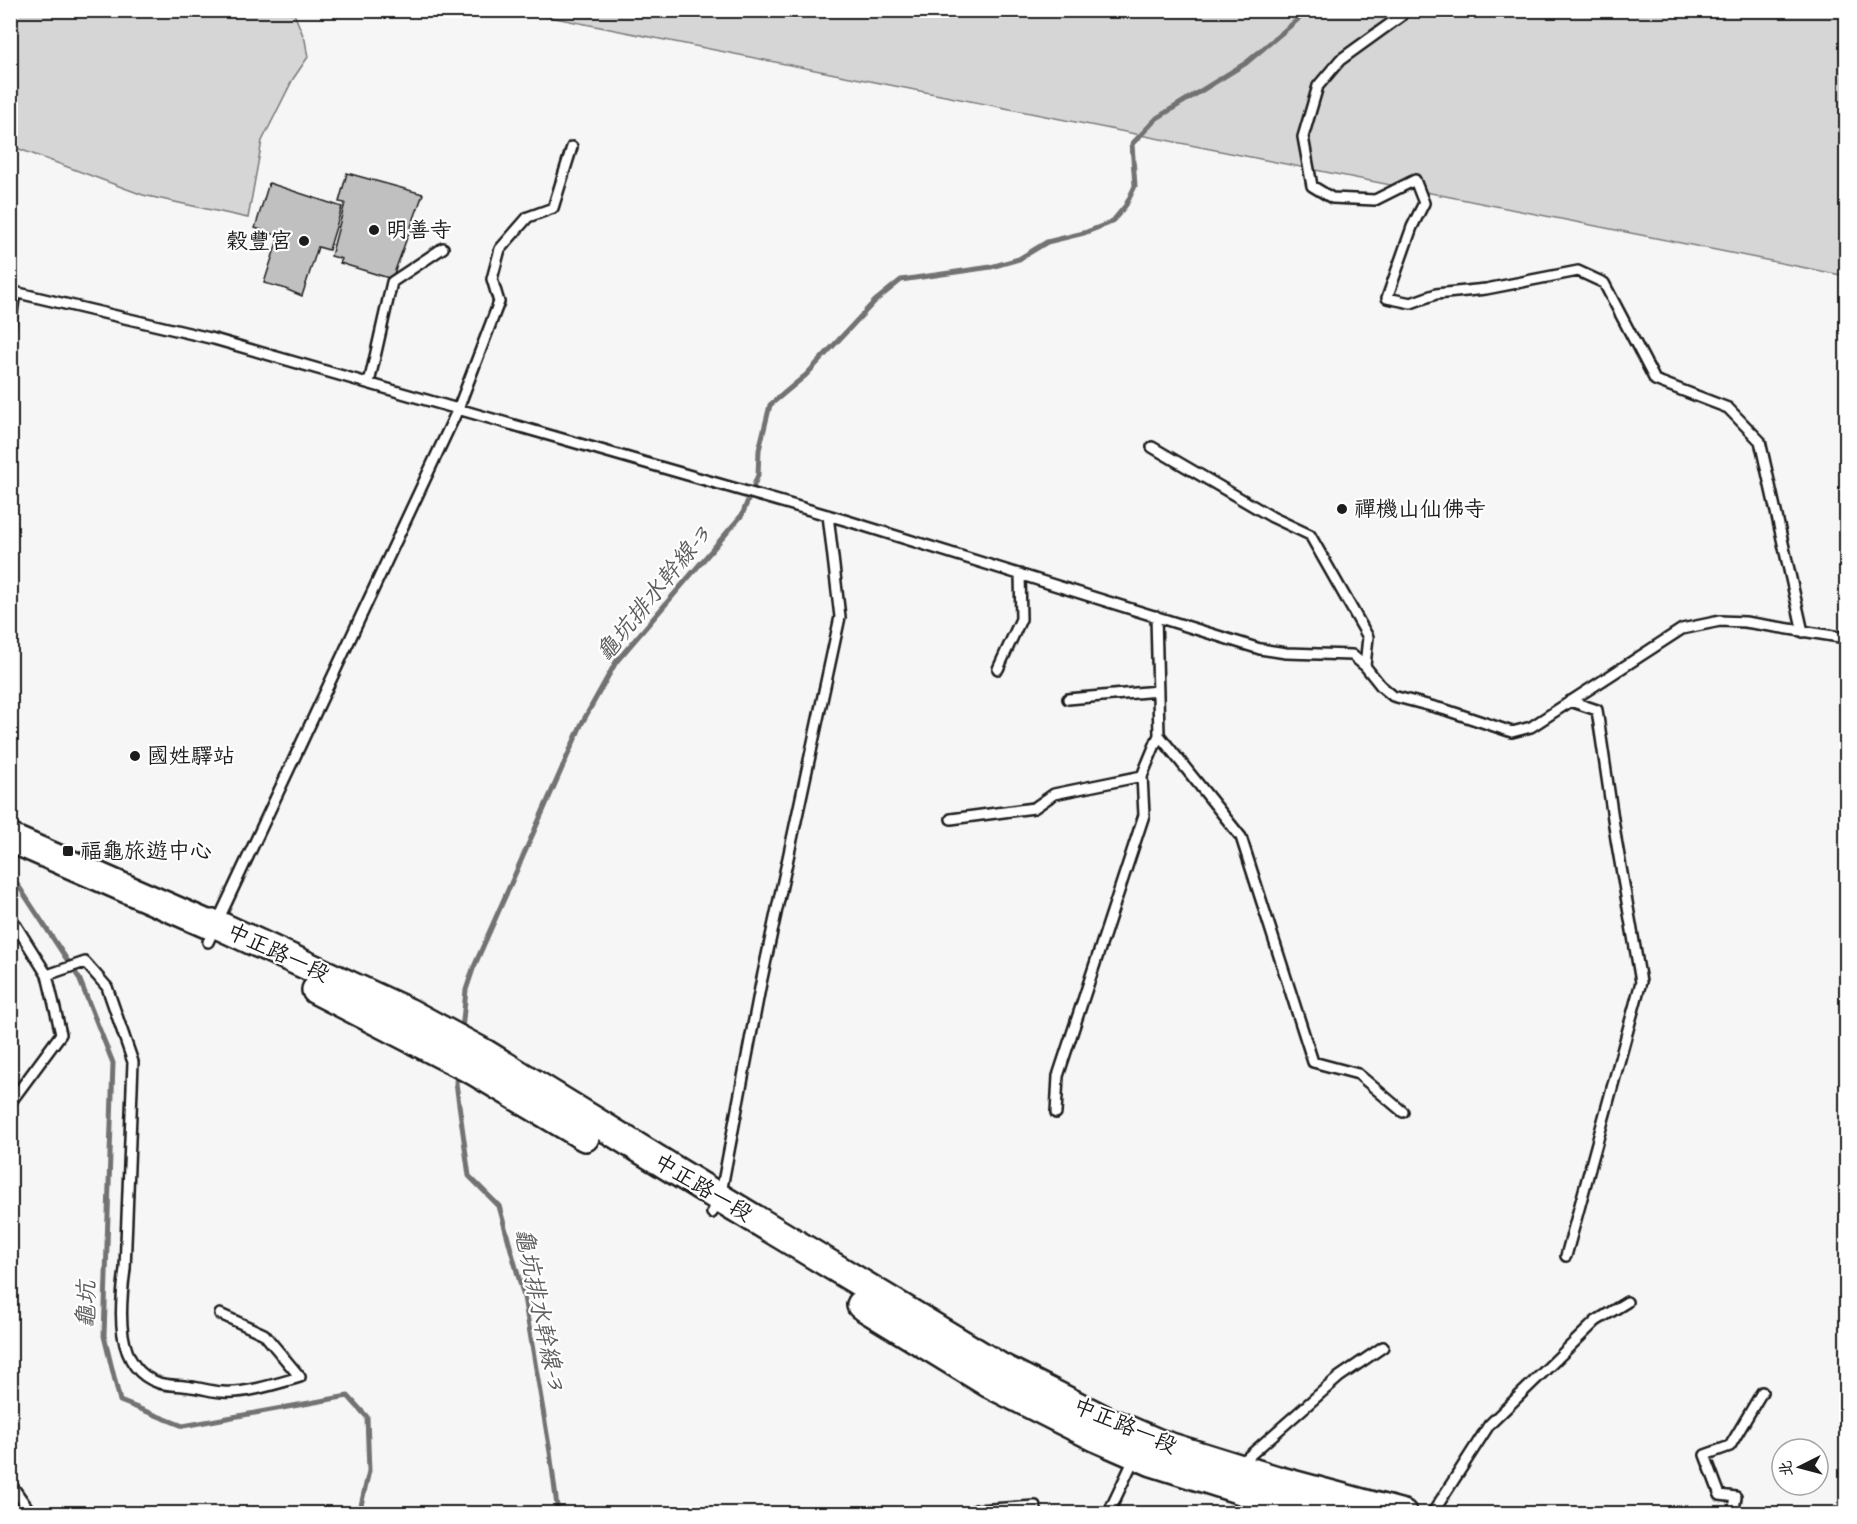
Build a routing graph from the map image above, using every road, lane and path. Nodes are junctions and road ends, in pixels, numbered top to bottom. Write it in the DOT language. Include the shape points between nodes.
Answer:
graph roads {
  1 [pos="1401,10"];
  2 [pos="572,147"];
  3 [pos="442,248"];
  4 [pos="13,291"];
  5 [pos="10,327"];
  6 [pos="369,383"];
  7 [pos="458,409"];
  8 [pos="1152,447"];
  9 [pos="828,515"];
  10 [pos="1020,574"];
  11 [pos="1156,616"];
  12 [pos="1803,632"];
  13 [pos="1846,638"];
  14 [pos="1365,666"];
  15 [pos="998,669"];
  16 [pos="1158,691"];
  17 [pos="1068,699"];
  18 [pos="1570,701"];
  19 [pos="1159,735"];
  20 [pos="1142,776"];
  21 [pos="951,819"];
  22 [pos="12,847"];
  23 [pos="10,916"];
  24 [pos="212,933"];
  25 [pos="48,975"];
  26 [pos="10,1103"];
  27 [pos="1403,1112"];
  28 [pos="1056,1113"];
  29 [pos="716,1206"];
  30 [pos="1566,1256"];
  31 [pos="1627,1302"];
  32 [pos="220,1314"];
  33 [pos="1383,1347"];
  34 [pos="1762,1392"];
  35 [pos="1136,1455"];
  36 [pos="1236,1467"];
  37 [pos="10,1483"];
  38 [pos="32,1514"];
  39 [pos="969,1514"];
  40 [pos="1037,1514"];
  41 [pos="1108,1514"];
  42 [pos="1329,1514"];
  43 [pos="1403,1514"];
  44 [pos="1432,1514"];
  45 [pos="1733,1514"];
  1 -- 12 [label="lane" via="1401,16 1340,60 1318,86 1303,137 1312,186 1332,198 1375,200 1415,180 1424,203 1387,298 1411,303 1436,294 1578,272 1604,283 1655,380 1728,408 1760,441"];
  2 -- 7 [label="lane" via="553,208 528,217 500,249 492,279 498,302"];
  3 -- 6 [label="lane" via="392,282"];
  4 -- 5 [label="lane"];
  4 -- 6 [label="lane" via="214,339"];
  6 -- 7 [label="lane"];
  7 -- 9 [label="lane"];
  7 -- 24 [label="lane"];
  8 -- 14 [label="lane" via="1310,535 1368,637"];
  9 -- 10 [label="lane"];
  9 -- 29 [label="lane" via="840,617"];
  10 -- 11 [label="lane"];
  10 -- 15 [label="lane" via="1021,619"];
  11 -- 14 [label="lane" via="1260,649 1352,655"];
  11 -- 16 [label="lane"];
  12 -- 13 [label="lane"];
  12 -- 18 [label="lane" via="1737,621 1682,629"];
  14 -- 18 [label="lane" via="1393,696 1512,732 1531,727"];
  16 -- 17 [label="lane"];
  16 -- 19 [label="lane"];
  18 -- 30 [label="lane" via="1597,710 1641,982"];
  19 -- 20 [label="lane"];
  19 -- 27 [label="lane" via="1241,837 1313,1062 1358,1074"];
  20 -- 21 [label="lane" via="1053,794 1034,808"];
  20 -- 28 [label="lane" via="1144,815 1058,1076"];
  22 -- 24 [label="main road, 中正路一段" via="207,924"];
  23 -- 25 [label="lane"];
  24 -- 29 [label="main road, 中正路一段" via="315,989 459,1051"];
  25 -- 26 [label="lane" via="61,1034"];
  25 -- 32 [label="lane" via="85,962 107,987 133,1062 121,1299 123,1339 130,1357 142,1372 159,1383 224,1393 300,1377 264,1334"];
  29 -- 35 [label="main road, 中正路一段" via="990,1384"];
  29 -- 36 [label="main road, 中正路一段" via="1000,1367 1107,1421 1158,1443"];
  31 -- 44 [label="lane" via="1596,1321 1490,1425"];
  33 -- 36 [label="lane" via="1339,1377"];
  34 -- 45 [label="lane" via="1730,1446 1705,1455 1720,1495 1736,1497"];
  35 -- 41 [label="lane"];
  35 -- 42 [label="main road, 中正路一段" via="1272,1500"];
  36 -- 43 [label="main road, 中正路一段"];
  37 -- 38 [label="lane"];
  39 -- 40 [label="lane" via="976,1510 1035,1506"];
}
